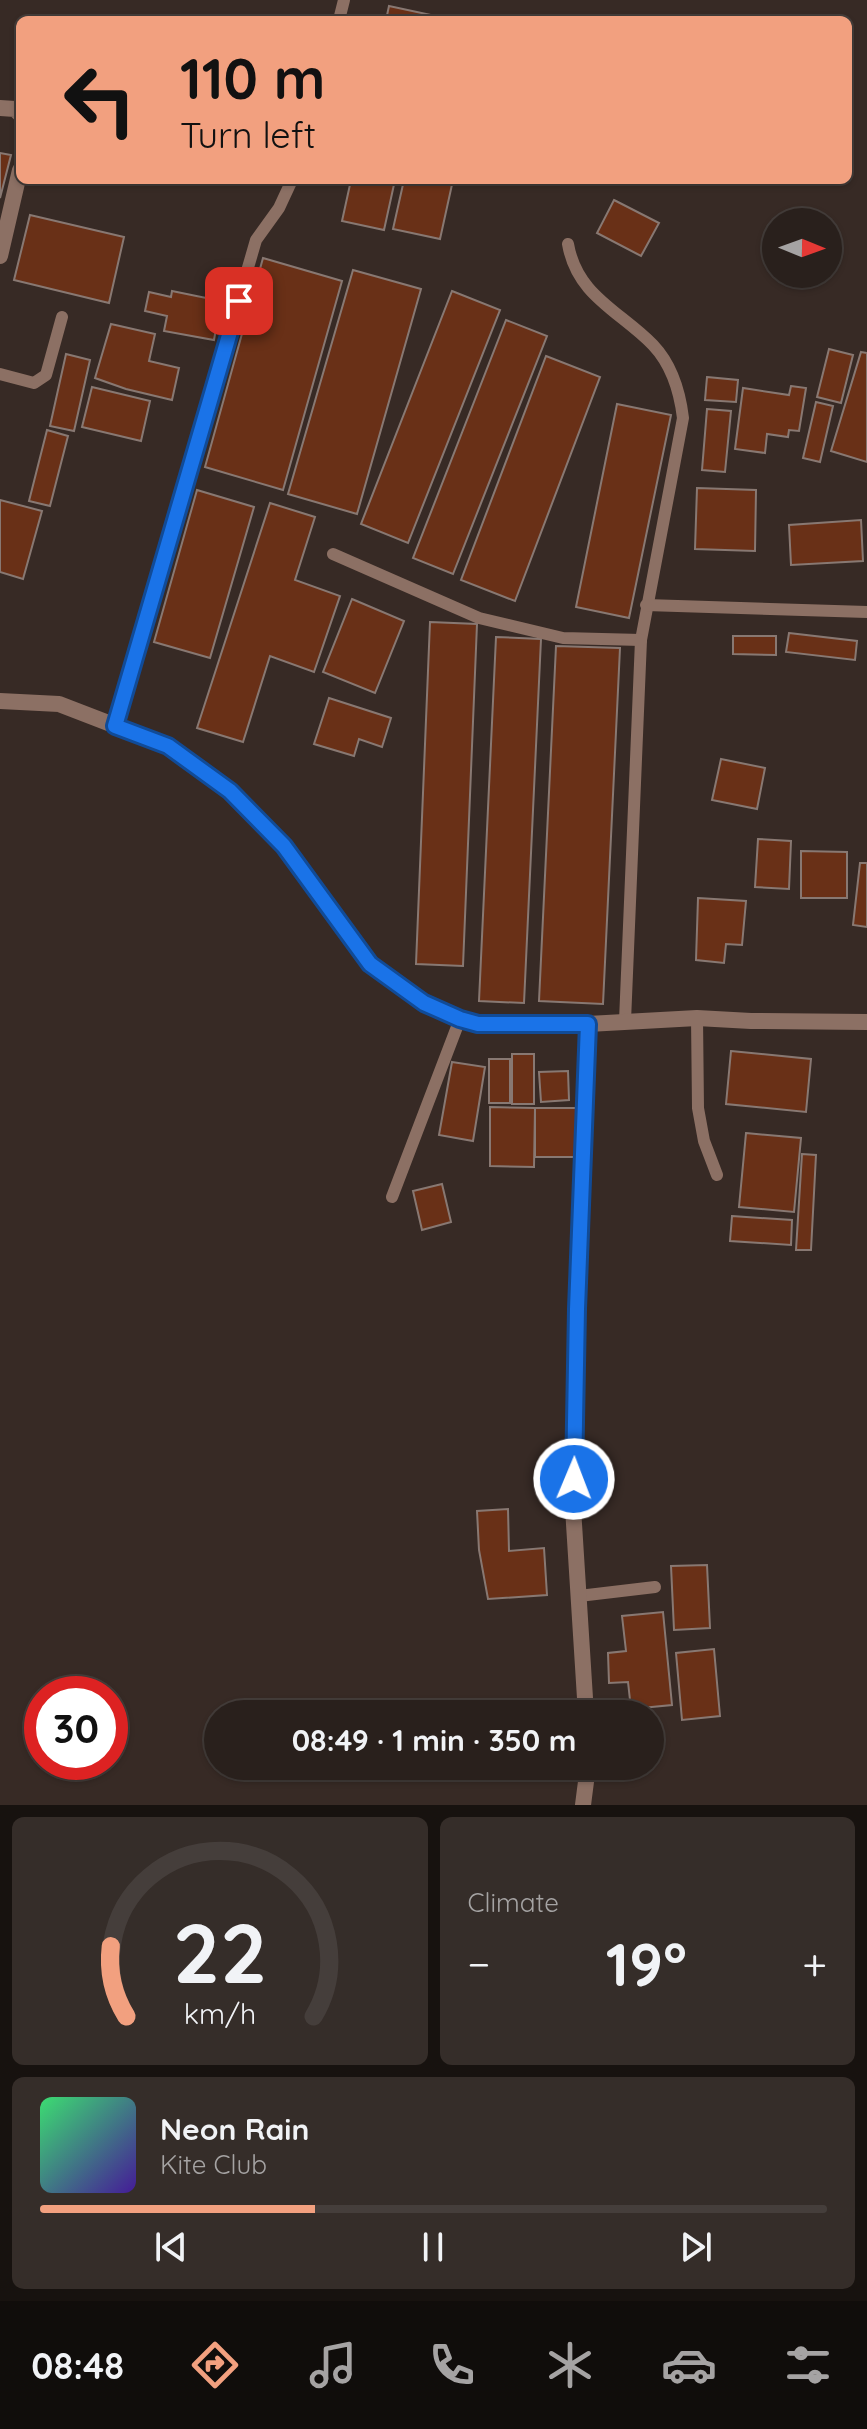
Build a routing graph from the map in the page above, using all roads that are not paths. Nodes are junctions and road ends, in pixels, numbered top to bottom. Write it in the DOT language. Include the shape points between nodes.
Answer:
graph roads {
  1 [pos="17,184"];
  2 [pos="290,184"];
  3 [pos="568,244"];
  4 [pos="0,256"];
  5 [pos="62,317"];
  6 [pos="0,374"];
  7 [pos="333,554"];
  8 [pos="646,605"];
  9 [pos="867,612"];
  10 [pos="641,640"];
  11 [pos="0,701"];
  12 [pos="115,726"];
  13 [pos="697,1018"];
  14 [pos="460,1019"];
  15 [pos="625,1021"];
  16 [pos="867,1022"];
  17 [pos="588,1024"];
  18 [pos="717,1175"];
  19 [pos="392,1197"];
  20 [pos="655,1587"];
  21 [pos="579,1596"];
  22 [pos="585,1700"];
  23 [pos="586,1780"];
  24 [pos="583,1805"];
  1 -- 4 [label="street"];
  2 -- 12 [label="lane" via="256,240"];
  3 -- 8 [label="lane" via="572,265 586,288 655,347 679,390 683,418"];
  5 -- 6 [label="lane" via="46,375 34,383"];
  7 -- 10 [label="lane" via="479,618 563,638"];
  8 -- 9 [label="lane"];
  8 -- 10 [label="lane"];
  10 -- 15 [label="lane"];
  11 -- 12 [label="street" via="59,704"];
  12 -- 14 [label="street" via="168,746 230,791 284,846 370,964 424,1003"];
  13 -- 15 [label="street"];
  13 -- 16 [label="street"];
  13 -- 18 [label="lane" via="698,1108"];
  14 -- 17 [label="street" via="478,1024"];
  14 -- 19 [label="lane"];
  15 -- 17 [label="street"];
  17 -- 21 [label="street" via="573,1493"];
  20 -- 21 [label="lane"];
  21 -- 22 [label="street"];
  23 -- 24 [label="street"];
}
